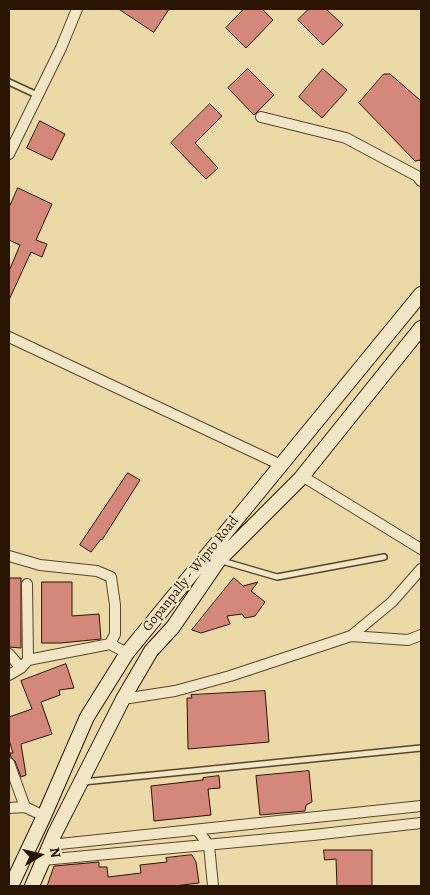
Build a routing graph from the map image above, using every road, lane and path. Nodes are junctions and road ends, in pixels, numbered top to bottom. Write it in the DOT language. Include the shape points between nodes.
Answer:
graph roads {
  1 [pos="77,9"];
  2 [pos="9,82"];
  3 [pos="37,95"];
  4 [pos="261,117"];
  5 [pos="9,154"];
  6 [pos="421,180"];
  7 [pos="421,294"];
  8 [pos="421,328"];
  9 [pos="9,336"];
  10 [pos="281,465"];
  11 [pos="302,476"];
  12 [pos="421,549"];
  13 [pos="9,556"];
  14 [pos="384,557"];
  15 [pos="219,560"];
  16 [pos="421,569"];
  17 [pos="28,584"];
  18 [pos="421,635"];
  19 [pos="352,636"];
  20 [pos="110,644"];
  21 [pos="127,653"];
  22 [pos="9,654"];
  23 [pos="25,664"];
  24 [pos="9,675"];
  25 [pos="122,699"];
  26 [pos="421,748"];
  27 [pos="9,763"];
  28 [pos="80,782"];
  29 [pos="421,806"];
  30 [pos="25,807"];
  31 [pos="9,808"];
  32 [pos="44,816"];
  33 [pos="421,823"];
  34 [pos="197,830"];
  35 [pos="209,844"];
  36 [pos="50,845"];
  37 [pos="43,860"];
  38 [pos="11,886"];
  39 [pos="32,886"];
  40 [pos="213,886"];
  1 -- 3 [label="street" via="62,48"];
  2 -- 3 [label="lane"];
  3 -- 5 [label="street"];
  4 -- 6 [label="street" via="346,138"];
  7 -- 10 [label="main road, Gopanpally - Wipro Road"];
  8 -- 11 [label="main road, Gopanpally - Wipro Road"];
  9 -- 10 [label="street"];
  10 -- 21 [label="main road, Gopanpally - Wipro Road"];
  11 -- 12 [label="street"];
  11 -- 15 [label="main road, Gopanpally - Wipro Road"];
  13 -- 20 [label="street" via="40,565 97,571 111,577 115,634"];
  14 -- 15 [label="lane" via="278,577"];
  15 -- 25 [label="main road, Gopanpally - Wipro Road" via="173,627 151,651"];
  16 -- 19 [label="street" via="392,602"];
  17 -- 23 [label="street"];
  18 -- 19 [label="street" via="408,640"];
  19 -- 25 [label="street" via="230,676 175,691"];
  20 -- 21 [label="street"];
  20 -- 23 [label="street"];
  21 -- 32 [label="main road, Gopanpally - Wipro Road" via="87,717"];
  22 -- 23 [label="street"];
  23 -- 24 [label="street"];
  25 -- 28 [label="main road, Gopanpally - Wipro Road"];
  26 -- 28 [label="lane"];
  27 -- 30 [label="street"];
  28 -- 36 [label="main road, Gopanpally - Wipro Road"];
  29 -- 34 [label="street"];
  30 -- 31 [label="street"];
  30 -- 32 [label="street"];
  32 -- 38 [label="main road, Gopanpally - Wipro Road"];
  33 -- 35 [label="street"];
  34 -- 35 [label="street"];
  34 -- 36 [label="street"];
  35 -- 37 [label="street"];
  35 -- 40 [label="street"];
  36 -- 37 [label="main road, Gopanpally - Wipro Road"];
  37 -- 39 [label="main road, Gopanpally - Wipro Road"];
}
